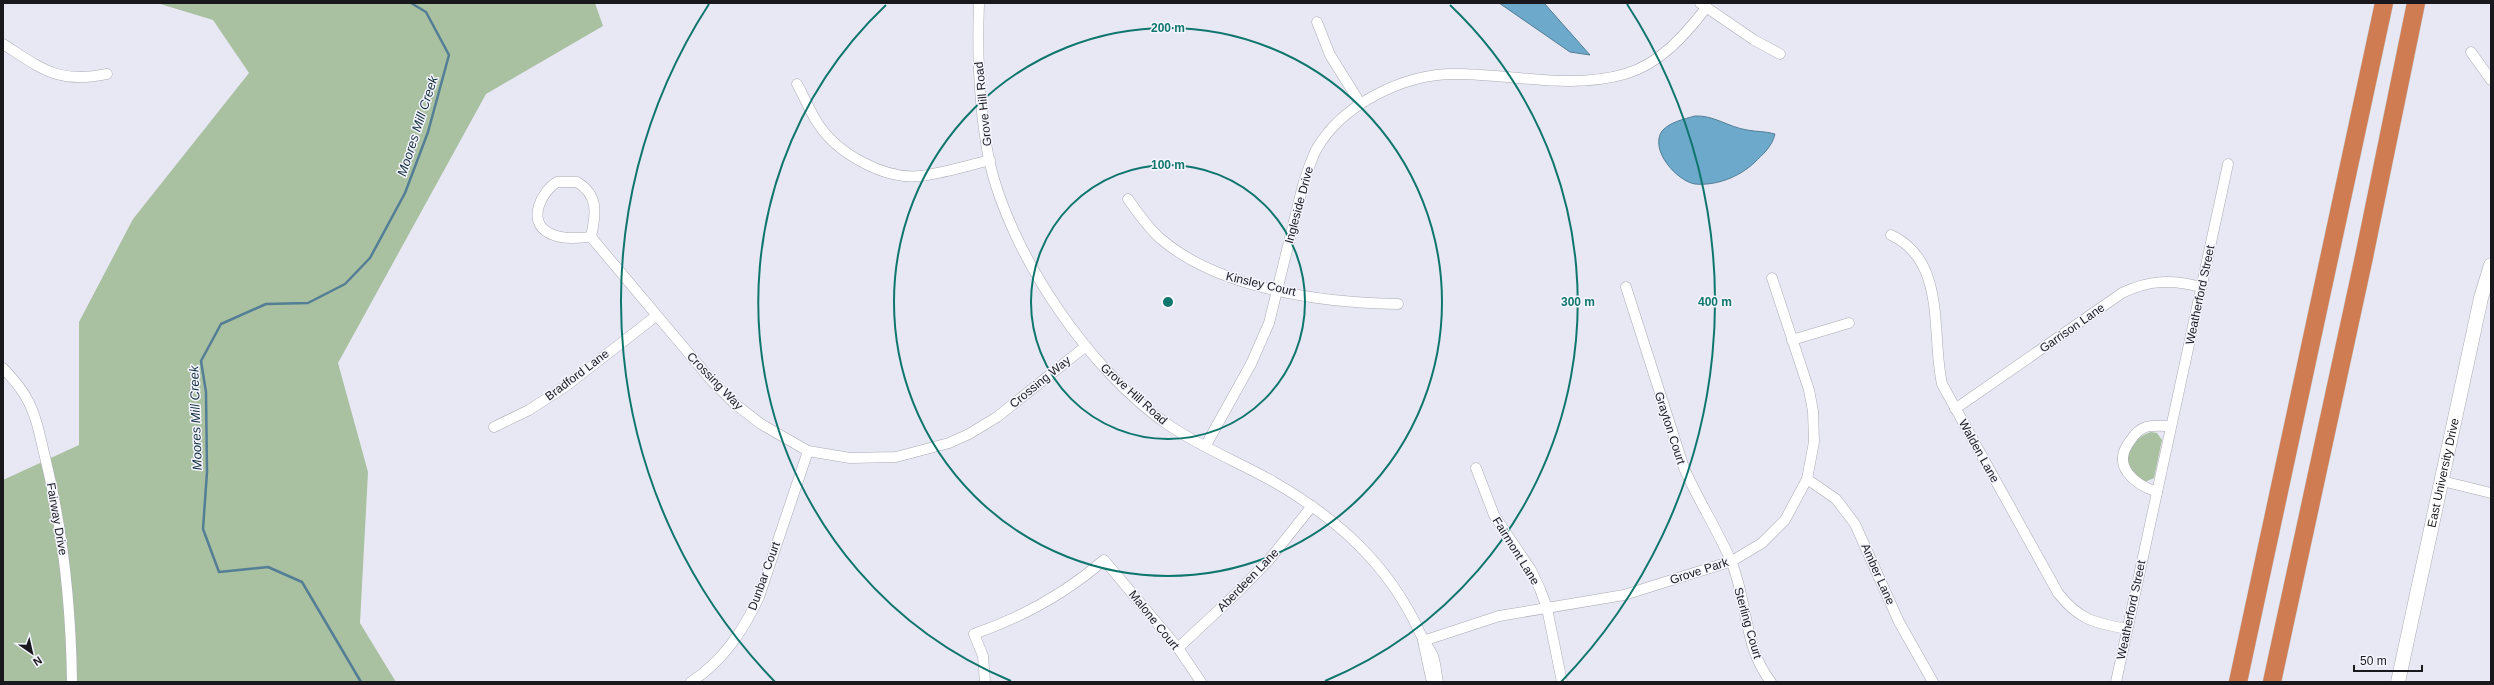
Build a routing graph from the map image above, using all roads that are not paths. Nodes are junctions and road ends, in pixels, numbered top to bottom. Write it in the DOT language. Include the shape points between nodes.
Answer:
graph roads {
  1 [pos="979,3"];
  2 [pos="2384,3"];
  3 [pos="2416,3"];
  4 [pos="1703,5"];
  5 [pos="1317,22"];
  6 [pos="3,44"];
  7 [pos="2471,52"];
  8 [pos="1780,54"];
  9 [pos="106,74"];
  10 [pos="2491,80"];
  11 [pos="797,84"];
  12 [pos="1360,103"];
  13 [pos="990,160"];
  14 [pos="2228,164"];
  15 [pos="1128,199"];
  16 [pos="1891,235"];
  17 [pos="592,237"];
  18 [pos="2491,265"];
  19 [pos="1772,278"];
  20 [pos="1626,287"];
  21 [pos="2201,287"];
  22 [pos="1278,290"];
  23 [pos="1398,304"];
  24 [pos="656,316"];
  25 [pos="1849,322"];
  26 [pos="1792,340"];
  27 [pos="1086,346"];
  28 [pos="3,368"];
  29 [pos="1955,409"];
  30 [pos="2171,426"];
  31 [pos="494,427"];
  32 [pos="1206,445"];
  33 [pos="808,451"];
  34 [pos="1476,468"];
  35 [pos="1807,479"];
  36 [pos="2442,481"];
  37 [pos="2157,492"];
  38 [pos="2491,493"];
  39 [pos="1312,506"];
  40 [pos="1732,561"];
  41 [pos="1547,608"];
  42 [pos="2127,629"];
  43 [pos="1423,641"];
  44 [pos="1178,648"];
  45 [pos="72,682"];
  46 [pos="691,682"];
  47 [pos="985,682"];
  48 [pos="1201,682"];
  49 [pos="1432,682"];
  50 [pos="1438,682"];
  51 [pos="1562,682"];
  52 [pos="1771,682"];
  53 [pos="1933,682"];
  54 [pos="2116,682"];
  55 [pos="2238,682"];
  56 [pos="2272,682"];
  57 [pos="2398,682"];
  1 -- 13 [label="street, Grove Hill Road" via="980,88"];
  2 -- 55 [label="highway"];
  3 -- 56 [label="highway"];
  4 -- 8 [label="street"];
  4 -- 12 [label="street, Ingleside Drive" via="1689,29 1665,53 1626,74 1584,82 1440,75 1403,83"];
  5 -- 12 [label="street" via="1330,55"];
  6 -- 9 [label="street" via="42,68 62,76 84,78"];
  7 -- 10 [label="street"];
  11 -- 13 [label="street" via="822,128 841,147 868,165 888,172 920,176"];
  12 -- 22 [label="street, Ingleside Drive" via="1322,140 1312,159 1304,181"];
  13 -- 27 [label="street, Grove Hill Road" via="1006,211 1025,252 1051,298"];
  14 -- 21 [label="street, Weatherford Street"];
  15 -- 22 [label="street, Kinsley Court" via="1152,231 1177,253 1206,269 1236,280"];
  16 -- 29 [label="street, Walden Lane" via="1913,249 1931,283 1938,368 1942,384"];
  17 -- 17 [label="street" via="596,205 593,195 586,187 577,182 557,182 548,187 538,204 541,224 547,232 566,239"];
  17 -- 24 [label="street, Crossing Way"];
  18 -- 36 [label="main road, East University Drive" via="2481,298"];
  19 -- 26 [label="street, Grove Park"];
  20 -- 40 [label="street, Grayton Court" via="1684,468 1696,497"];
  21 -- 29 [label="street, Garrison Lane" via="2165,280 2148,283 2122,293"];
  21 -- 30 [label="street, Weatherford Street"];
  22 -- 23 [label="street, Kinsley Court" via="1348,303"];
  22 -- 32 [label="street, Ingleside Drive" via="1269,323 1251,364"];
  24 -- 31 [label="street, Bradford Lane" via="566,386 529,410"];
  24 -- 33 [label="street, Crossing Way" via="735,404 761,424"];
  25 -- 26 [label="street"];
  26 -- 35 [label="street, Grove Park" via="1809,390 1813,411 1814,442"];
  27 -- 32 [label="street, Grove Hill Road" via="1112,377 1146,407 1171,427"];
  27 -- 33 [label="street, Crossing Way" via="997,417 949,443 896,457 856,459"];
  28 -- 45 [label="street, Fairway Drive" via="27,399 36,420 49,472 66,578"];
  29 -- 42 [label="street, Walden Lane" via="2058,593 2067,604 2090,621"];
  30 -- 37 [label="street, Weatherford Street"];
  30 -- 37 [label="street" via="2145,428 2134,434 2123,454 2122,466 2129,477 2135,483"];
  32 -- 39 [label="street, Grove Hill Road"];
  33 -- 46 [label="street, Dunbar Court" via="750,617 718,660"];
  34 -- 41 [label="street, Fairmont Lane" via="1494,515 1531,570"];
  35 -- 40 [label="street, Grove Park" via="1785,520 1762,543"];
  35 -- 53 [label="street, Amber Lane" via="1836,499 1855,524 1899,622"];
  36 -- 38 [label="street"];
  36 -- 57 [label="main road, East University Drive"];
  37 -- 42 [label="street, Weatherford Street"];
  39 -- 43 [label="street, Grove Hill Road" via="1344,530 1369,554 1409,609"];
  39 -- 44 [label="street, Aberdeen Lane" via="1265,565"];
  40 -- 41 [label="street, Grove Park" via="1624,595"];
  40 -- 52 [label="street, Sterling Court" via="1751,642 1758,661"];
  41 -- 43 [label="street, Grove Park" via="1499,616"];
  41 -- 51 [label="street, Fairmont Lane"];
  42 -- 54 [label="street, Weatherford Street"];
  43 -- 49 [label="street, Grove Hill Road"];
  43 -- 50 [label="street, Grove Hill Road" via="1432,656"];
  44 -- 47 [label="street, Malone Court" via="1104,560 1053,600 1012,621 974,634 983,656"];
  44 -- 48 [label="street, Malone Court"];
}
